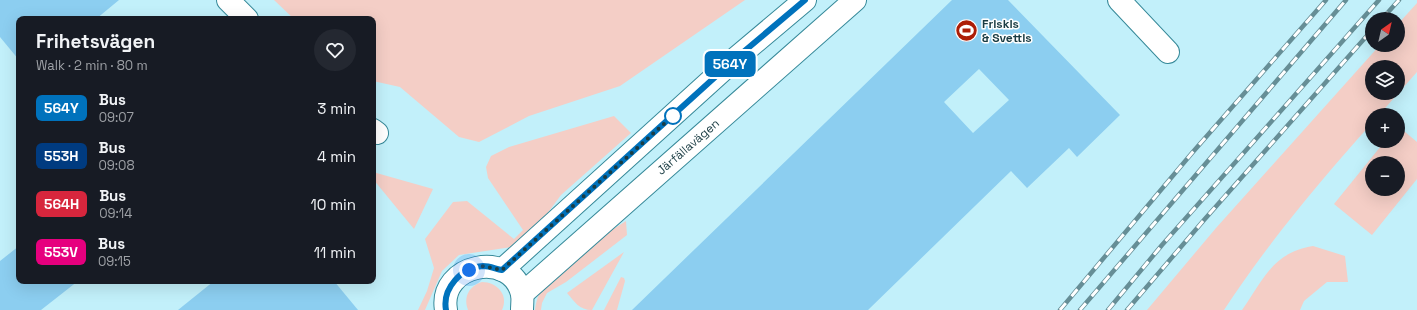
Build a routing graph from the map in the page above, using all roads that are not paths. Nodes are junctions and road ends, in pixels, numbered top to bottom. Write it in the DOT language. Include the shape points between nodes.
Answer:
graph roads {
  1 [pos="228,0"];
  2 [pos="805,0"];
  3 [pos="854,0"];
  4 [pos="1119,0"];
  5 [pos="244,16"];
  6 [pos="1168,52"];
  7 [pos="502,270"];
  8 [pos="522,302"];
  9 [pos="446,310"];
  1 -- 5 [label="street"];
  2 -- 7 [label="street" via="735,59"];
  3 -- 8 [label="street, Järfällavägen"];
  4 -- 6 [label="street"];
  7 -- 8 [label="street" via="514,280"];
  7 -- 9 [label="street" via="482,266 458,276 447,293"];
}
